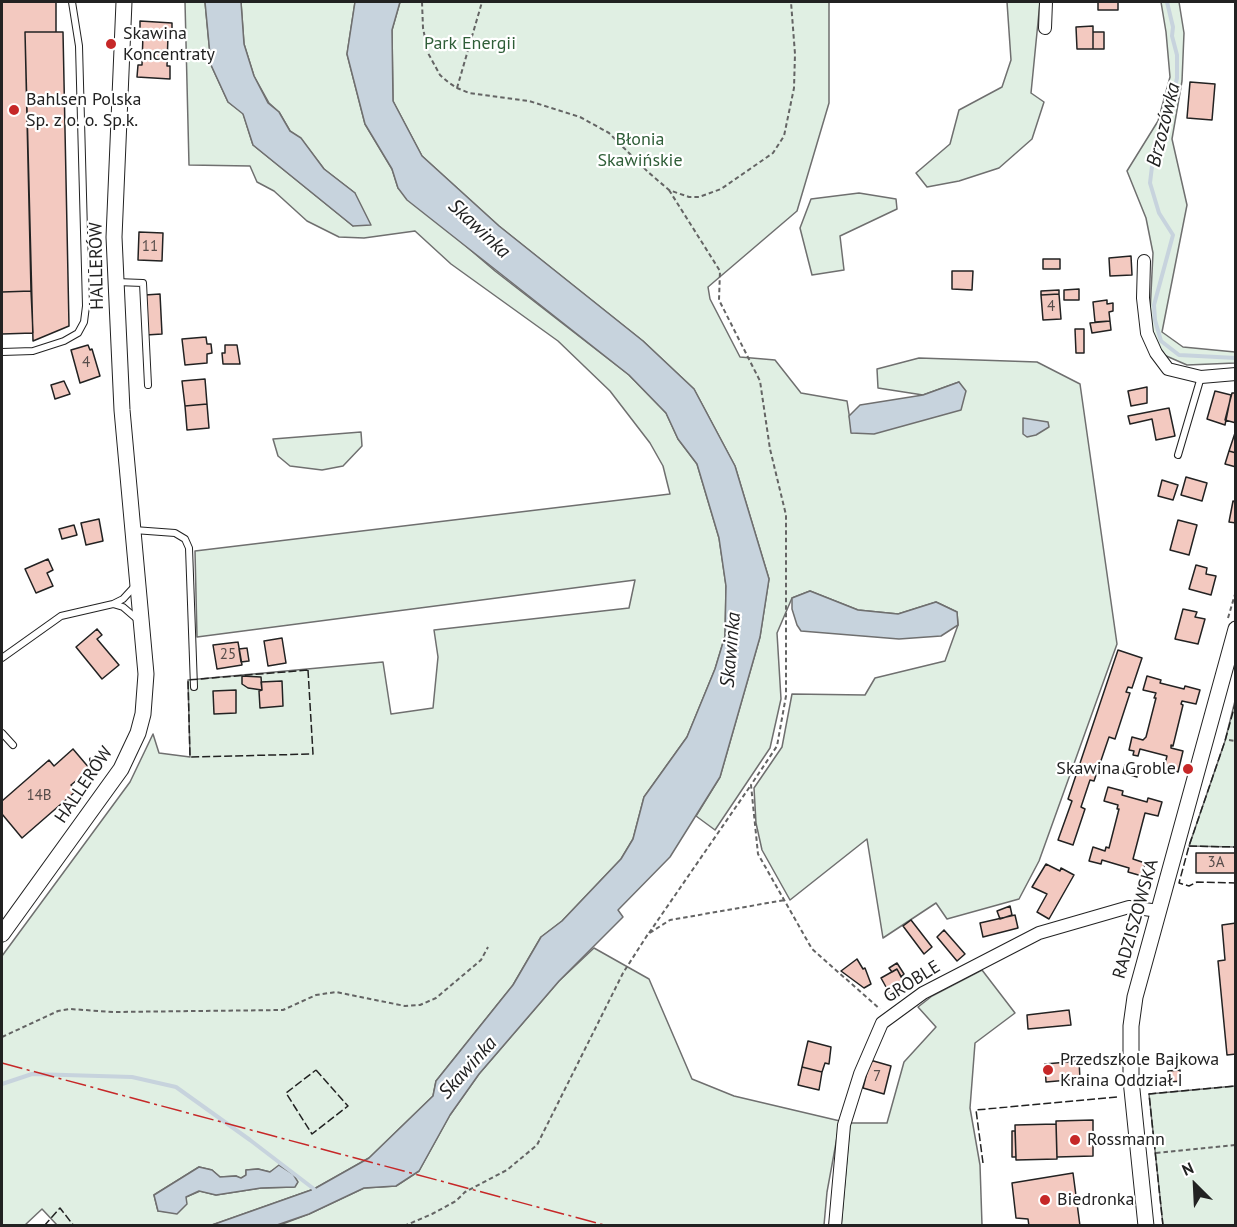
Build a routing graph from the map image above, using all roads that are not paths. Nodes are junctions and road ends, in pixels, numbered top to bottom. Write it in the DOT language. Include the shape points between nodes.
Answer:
graph roads {
  1 [pos="72,2"];
  2 [pos="124,2"];
  3 [pos="1046,2"];
  4 [pos="1045,28"];
  5 [pos="1144,261"];
  6 [pos="116,282"];
  7 [pos="2,352"];
  8 [pos="1236,374"];
  9 [pos="1201,377"];
  10 [pos="148,385"];
  11 [pos="1178,455"];
  12 [pos="133,530"];
  13 [pos="137,577"];
  14 [pos="113,604"];
  15 [pos="142,626"];
  16 [pos="1236,629"];
  17 [pos="2,658"];
  18 [pos="194,687"];
  19 [pos="2,733"];
  20 [pos="13,745"];
  21 [pos="1159,911"];
  22 [pos="2,934"];
  23 [pos="835,1226"];
  24 [pos="1146,1226"];
  1 -- 7 [label="lane" via="79,46 87,306 84,322 78,333 64,341 33,351"];
  2 -- 6 [label="street, HALLERÓW" via="114,237"];
  3 -- 4 [label="street"];
  5 -- 9 [label="street" via="1144,313 1151,344 1168,369"];
  6 -- 10 [label="lane" via="143,283"];
  6 -- 12 [label="street, HALLERÓW" via="121,399"];
  8 -- 9 [label="street"];
  9 -- 11 [label="lane"];
  12 -- 13 [label="street, HALLERÓW"];
  12 -- 18 [label="lane" via="175,533 185,538 189,548"];
  13 -- 14 [label="lane" via="131,593"];
  13 -- 15 [label="street, HALLERÓW"];
  14 -- 15 [label="lane" via="130,611"];
  14 -- 17 [label="lane" via="61,616"];
  15 -- 22 [label="street, HALLERÓW" via="145,696 130,752"];
  16 -- 21 [label="street, RADZISZOWSKA"];
  19 -- 20 [label="lane"];
  21 -- 23 [label="street, GROBLE" via="1129,907 1039,933 923,993 882,1023 844,1125"];
  21 -- 24 [label="street, RADZISZOWSKA" via="1131,1026 1132,1112"];
}
